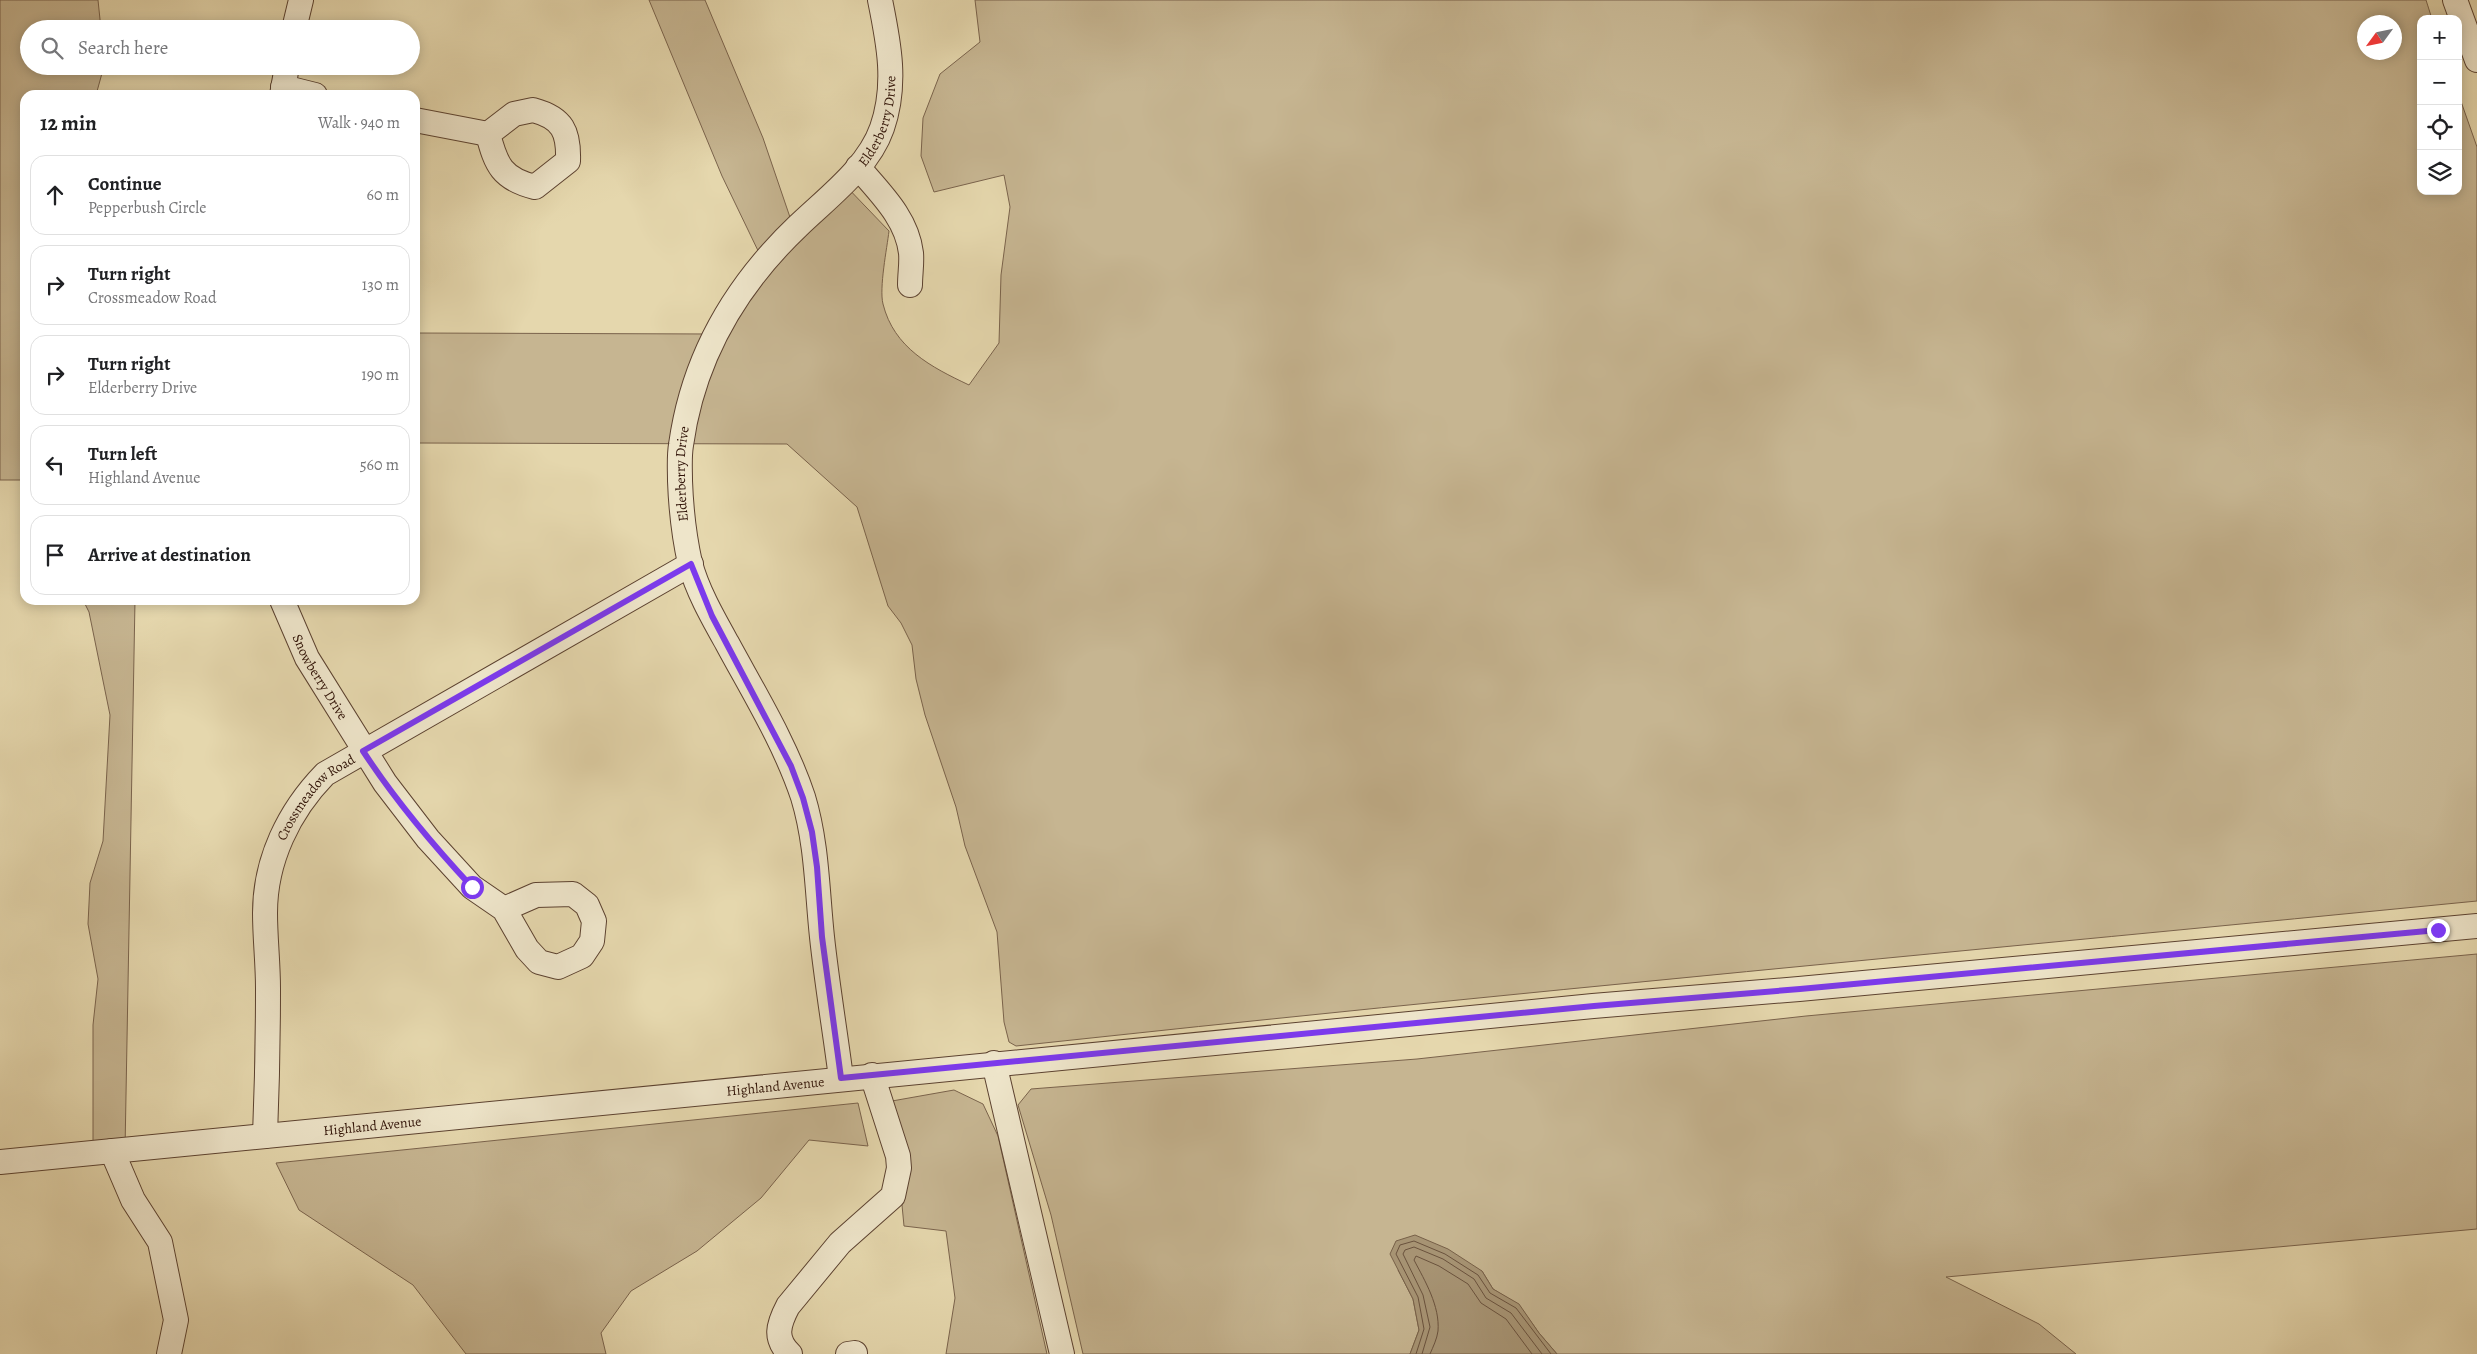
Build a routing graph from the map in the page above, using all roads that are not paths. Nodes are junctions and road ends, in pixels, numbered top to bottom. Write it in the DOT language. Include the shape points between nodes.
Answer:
graph roads {
  1 [pos="301,0"];
  2 [pos="880,0"];
  3 [pos="2455,0"];
  4 [pos="296,20"];
  5 [pos="2477,60"];
  6 [pos="284,83"];
  7 [pos="302,90"];
  8 [pos="420,121"];
  9 [pos="488,134"];
  10 [pos="858,167"];
  11 [pos="910,285"];
  12 [pos="691,564"];
  13 [pos="284,605"];
  14 [pos="363,751"];
  15 [pos="504,909"];
  16 [pos="2477,926"];
  17 [pos="994,1063"];
  18 [pos="872,1075"];
  19 [pos="841,1078"];
  20 [pos="265,1136"];
  21 [pos="112,1151"];
  22 [pos="0,1162"];
  23 [pos="169,1354"];
  24 [pos="790,1354"];
  25 [pos="1062,1354"];
  1 -- 4 [label="street"];
  2 -- 10 [label="street, Elderberry Drive" via="890,56 890,91 881,131"];
  3 -- 5 [label="street"];
  6 -- 7 [label="street"];
  8 -- 9 [label="street"];
  10 -- 11 [label="street" via="901,221 911,255"];
  10 -- 12 [label="street, Elderberry Drive" via="794,229 749,279 714,334 697,373 686,411 680,450 681,507"];
  12 -- 14 [label="street, Crossmeadow Road"];
  12 -- 19 [label="street, Elderberry Drive" via="712,616 791,766 803,798 817,867 822,937"];
  13 -- 14 [label="street, Snowberry Drive" via="307,658"];
  14 -- 15 [label="street, Snowberry Drive" via="384,784 428,839 472,887"];
  14 -- 20 [label="street, Crossmeadow Road" via="325,774 301,802 274,856 265,913 268,986"];
  16 -- 17 [label="street, Highland Avenue"];
  17 -- 18 [label="street, Highland Avenue"];
  17 -- 25 [label="street"];
  18 -- 19 [label="street, Highland Avenue"];
  18 -- 24 [label="street" via="898,1156 893,1196 840,1243 788,1306 782,1317 778,1340"];
  19 -- 20 [label="street, Highland Avenue"];
  20 -- 21 [label="street, Highland Avenue"];
  21 -- 22 [label="street, Highland Avenue"];
  21 -- 23 [label="street" via="133,1200 160,1242 176,1320"];
}
